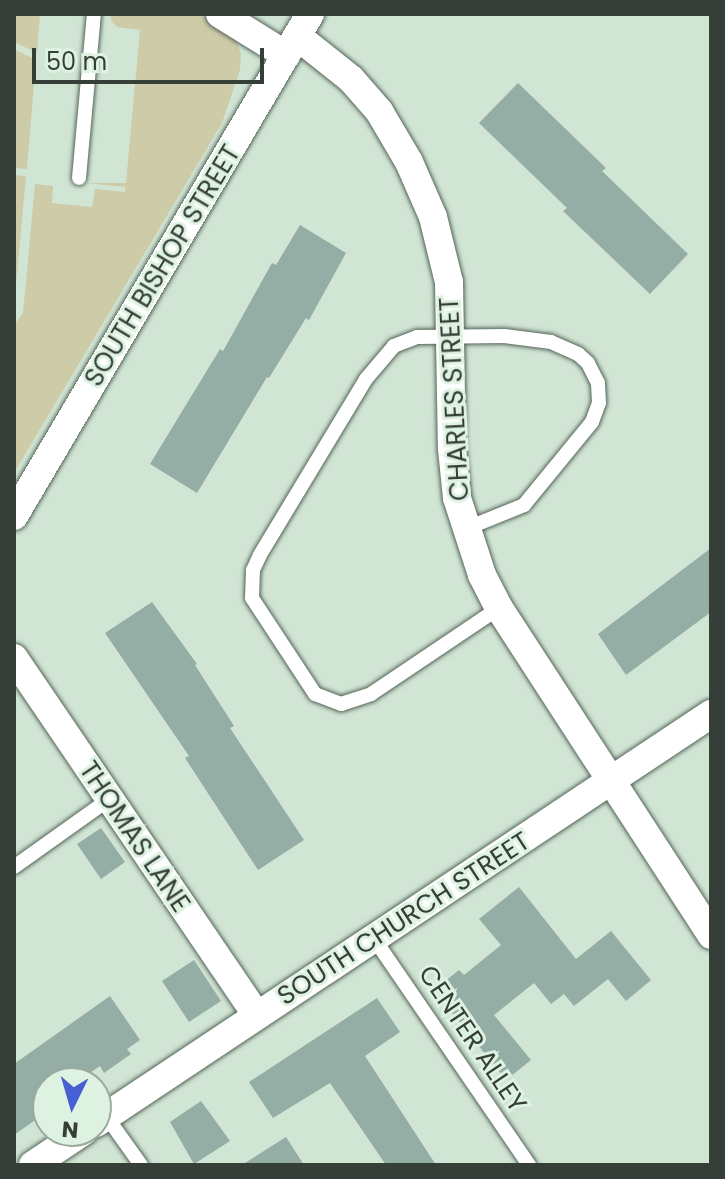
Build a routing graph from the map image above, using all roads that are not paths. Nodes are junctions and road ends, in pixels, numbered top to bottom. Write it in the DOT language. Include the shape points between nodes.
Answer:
graph roads {
  1 [pos="94,14"];
  2 [pos="220,14"];
  3 [pos="298,35"];
  4 [pos="79,178"];
  5 [pos="452,335"];
  6 [pos="14,516"];
  7 [pos="465,529"];
  8 [pos="499,608"];
  9 [pos="14,658"];
  10 [pos="711,714"];
  11 [pos="611,783"];
  12 [pos="108,800"];
  13 [pos="14,867"];
  14 [pos="711,935"];
  15 [pos="375,940"];
  16 [pos="257,1015"];
  17 [pos="112,1112"];
  18 [pos="112,1139"];
  19 [pos="60,1147"];
  20 [pos="33,1165"];
  21 [pos="141,1165"];
  22 [pos="529,1165"];
  1 -- 4 [label="lane"];
  2 -- 3 [label="street, CHARLES STREET"];
  3 -- 5 [label="street, CHARLES STREET" via="351,79 379,111 409,162 443,250"];
  3 -- 6 [label="street, SOUTH BISHOP STREET"];
  5 -- 7 [label="street, CHARLES STREET" via="452,449"];
  5 -- 7 [label="lane" via="504,336 566,347 588,363 599,393 592,422 535,495 513,513"];
  5 -- 8 [label="lane" via="405,341 377,362 260,555 253,570 252,598 305,682 322,699 341,704 371,694"];
  7 -- 8 [label="street, CHARLES STREET"];
  8 -- 11 [label="street, CHARLES STREET"];
  9 -- 12 [label="street, THOMAS LANE"];
  10 -- 11 [label="street, SOUTH CHURCH STREET"];
  11 -- 14 [label="street, CHARLES STREET"];
  11 -- 15 [label="street, SOUTH CHURCH STREET"];
  12 -- 13 [label="lane"];
  12 -- 16 [label="street, THOMAS LANE"];
  15 -- 16 [label="street, SOUTH CHURCH STREET"];
  15 -- 22 [label="lane, CENTER ALLEY"];
  16 -- 17 [label="street, SOUTH CHURCH STREET"];
  18 -- 21 [label="lane"];
  19 -- 20 [label="street, SOUTH CHURCH STREET"];
}
